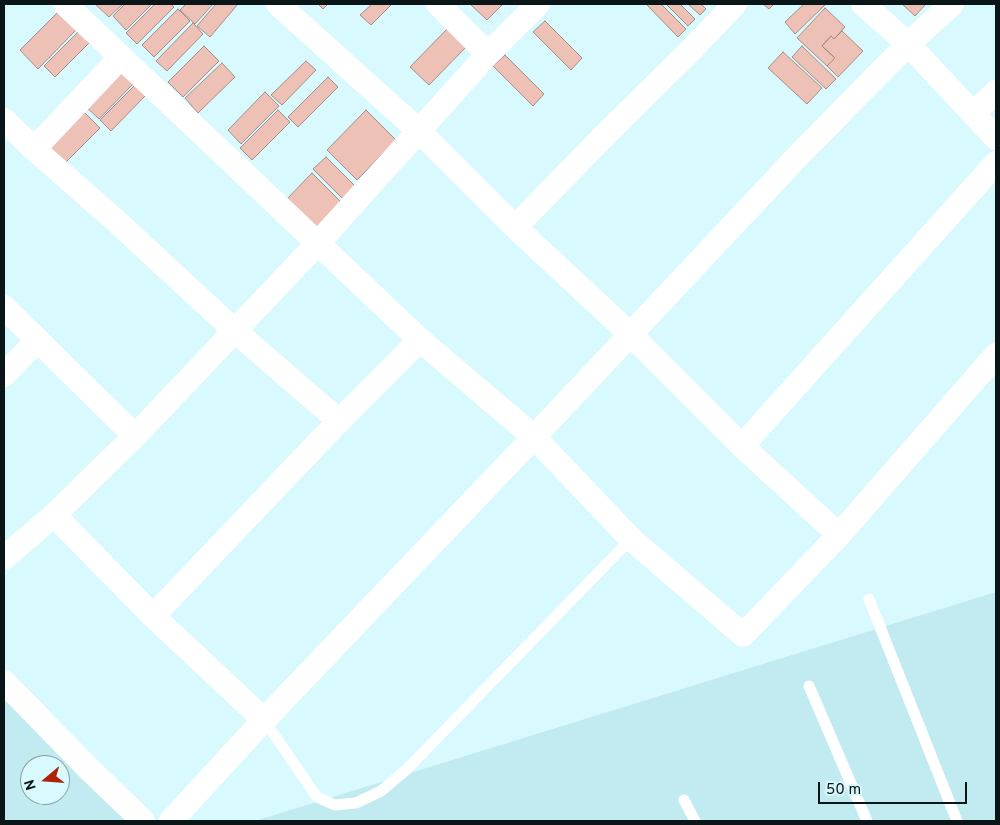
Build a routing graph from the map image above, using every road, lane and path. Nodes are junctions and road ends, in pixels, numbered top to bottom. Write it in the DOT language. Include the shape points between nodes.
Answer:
graph roads {
  1 [pos="65,4"];
  2 [pos="278,4"];
  3 [pos="438,4"];
  4 [pos="538,4"];
  5 [pos="735,4"];
  6 [pos="863,4"];
  7 [pos="952,4"];
  8 [pos="908,44"];
  9 [pos="488,54"];
  10 [pos="121,57"];
  11 [pos="996,92"];
  12 [pos="973,114"];
  13 [pos="4,120"];
  14 [pos="418,130"];
  15 [pos="996,138"];
  16 [pos="34,149"];
  17 [pos="996,163"];
  18 [pos="515,227"];
  19 [pos="318,243"];
  20 [pos="4,307"];
  21 [pos="235,330"];
  22 [pos="630,334"];
  23 [pos="38,340"];
  24 [pos="420,340"];
  25 [pos="996,355"];
  26 [pos="4,375"];
  27 [pos="339,421"];
  28 [pos="135,436"];
  29 [pos="534,437"];
  30 [pos="742,446"];
  31 [pos="54,515"];
  32 [pos="839,535"];
  33 [pos="630,539"];
  34 [pos="4,558"];
  35 [pos="869,599"];
  36 [pos="153,616"];
  37 [pos="4,682"];
  38 [pos="809,686"];
  39 [pos="264,720"];
  40 [pos="684,800"];
  41 [pos="142,821"];
  42 [pos="171,821"];
  43 [pos="694,821"];
  44 [pos="867,821"];
  45 [pos="957,821"];
  1 -- 10 [label="street"];
  2 -- 14 [label="street"];
  3 -- 9 [label="street"];
  4 -- 9 [label="street"];
  5 -- 18 [label="street"];
  6 -- 8 [label="street"];
  7 -- 8 [label="street"];
  8 -- 12 [label="street"];
  8 -- 22 [label="street"];
  9 -- 14 [label="street"];
  10 -- 16 [label="street"];
  10 -- 19 [label="street"];
  11 -- 12 [label="street"];
  12 -- 15 [label="street"];
  13 -- 16 [label="street"];
  14 -- 18 [label="street"];
  14 -- 19 [label="street"];
  16 -- 21 [label="street"];
  17 -- 30 [label="street"];
  18 -- 22 [label="street"];
  19 -- 21 [label="street"];
  19 -- 24 [label="street"];
  20 -- 23 [label="street"];
  21 -- 27 [label="street"];
  21 -- 28 [label="street"];
  22 -- 29 [label="street"];
  22 -- 30 [label="street"];
  23 -- 26 [label="street"];
  23 -- 28 [label="street"];
  24 -- 27 [label="street"];
  24 -- 29 [label="street"];
  25 -- 32 [label="street"];
  27 -- 36 [label="street"];
  28 -- 31 [label="street"];
  29 -- 33 [label="street"];
  29 -- 39 [label="street"];
  30 -- 32 [label="street"];
  31 -- 34 [label="street"];
  31 -- 36 [label="street"];
  32 -- 33 [label="street" via="743,635"];
  33 -- 39 [label="lane" via="406,770 381,791 356,803 335,805 316,798"];
  35 -- 45 [label="lane"];
  36 -- 39 [label="street"];
  37 -- 41 [label="street"];
  38 -- 44 [label="lane"];
  39 -- 42 [label="street"];
  40 -- 43 [label="lane"];
}
